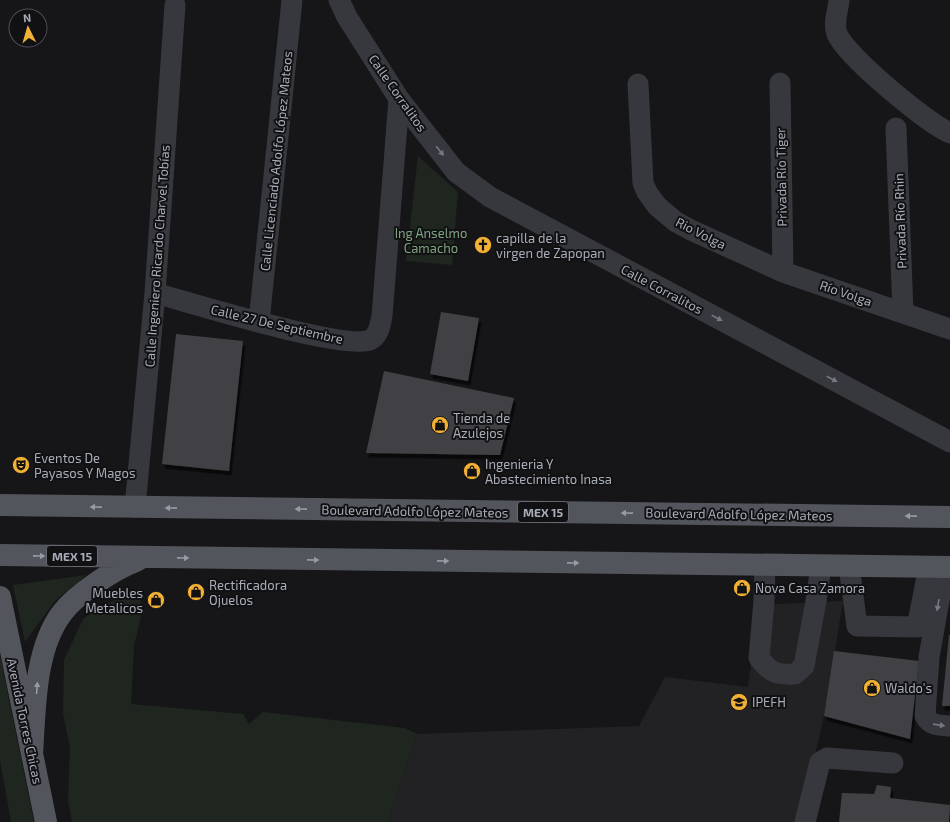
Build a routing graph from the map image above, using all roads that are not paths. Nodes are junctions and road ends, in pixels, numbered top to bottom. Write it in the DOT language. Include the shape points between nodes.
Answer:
graph roads {
  1 [pos="292,0"];
  2 [pos="339,0"];
  3 [pos="839,0"];
  4 [pos="174,5"];
  5 [pos="780,83"];
  6 [pos="638,84"];
  7 [pos="399,98"];
  8 [pos="896,128"];
  9 [pos="950,132"];
  10 [pos="743,254"];
  11 [pos="783,272"];
  12 [pos="155,293"];
  13 [pos="903,313"];
  14 [pos="259,322"];
  15 [pos="950,329"];
  16 [pos="950,442"];
  17 [pos="0,505"];
  18 [pos="135,507"];
  19 [pos="950,517"];
  20 [pos="0,555"];
  21 [pos="144,557"];
  22 [pos="765,565"];
  23 [pos="821,566"];
  24 [pos="849,566"];
  25 [pos="941,567"];
  26 [pos="0,597"];
  27 [pos="950,726"];
  28 [pos="32,755"];
  29 [pos="893,763"];
  30 [pos="46,822"];
  31 [pos="805,822"];
  1 -- 14 [label="street, Calle Licenciado Adolfo López Mateos"];
  2 -- 7 [label="street, Calle Corralitos" via="346,17"];
  3 -- 9 [label="street" via="837,34 865,67 915,109"];
  4 -- 12 [label="street, Calle Ingeniero Ricardo Charvel Tobías"];
  5 -- 11 [label="street, Privada Río Tiger"];
  6 -- 10 [label="street, Rio Volga" via="641,167 647,192 657,206 676,222"];
  7 -- 14 [label="street, Calle 27 De Septiembre" via="382,316 378,332 371,340 360,342 339,340"];
  7 -- 16 [label="street, Calle Corralitos, one-way" via="456,172 490,198"];
  8 -- 13 [label="street, Privada Río Rhin"];
  10 -- 11 [label="street, Río Volga"];
  11 -- 13 [label="street, Río Volga"];
  12 -- 14 [label="street, Calle 27 De Septiembre"];
  12 -- 18 [label="street, Calle Ingeniero Ricardo Charvel Tobías"];
  13 -- 15 [label="street, Río Volga"];
  18 -- 17 [label="main road, Boulevard Adolfo López Mateos / MEX 15, one-way"];
  19 -- 18 [label="main road, Boulevard Adolfo López Mateos / MEX 15, one-way"];
  20 -- 21 [label="main road, MEX 15, one-way"];
  21 -- 22 [label="main road, MEX 15, one-way"];
  28 -- 21 [label="main road, one-way" via="38,680 52,629 61,614 84,591 111,573"];
  22 -- 23 [label="main road, MEX 15"];
  22 -- 23 [label="street" via="759,658 768,669 779,675 795,674 804,666"];
  23 -- 24 [label="main road, MEX 15"];
  24 -- 25 [label="main road, MEX 15"];
  24 -- 25 [label="street" via="857,626 910,627 917,627"];
  25 -- 27 [label="street, one-way" via="929,657 925,716 929,723"];
  26 -- 28 [label="main road, Avenida Torres Chicas"];
  28 -- 30 [label="main road, Avenida Torres Chicas"];
  29 -- 31 [label="street" via="827,758 820,762"];
}
